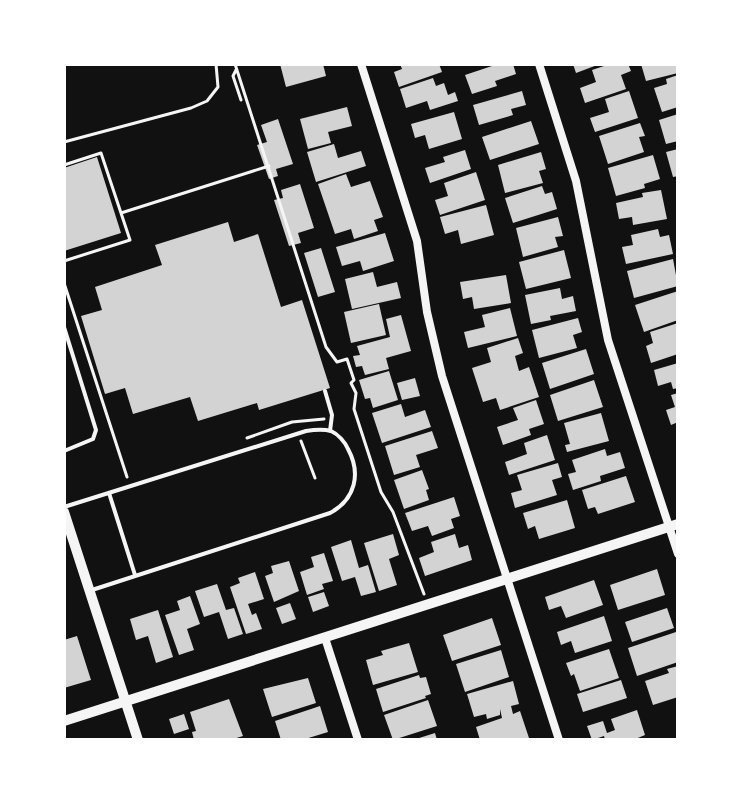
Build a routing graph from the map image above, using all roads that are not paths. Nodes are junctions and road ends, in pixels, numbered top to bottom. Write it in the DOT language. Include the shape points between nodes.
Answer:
graph roads {
  1 [pos="361,64"];
  2 [pos="539,64"];
  3 [pos="64,327"];
  4 [pos="325,391"];
  5 [pos="330,431"];
  6 [pos="64,451"];
  7 [pos="109,493"];
  8 [pos="64,509"];
  9 [pos="674,525"];
  10 [pos="66,526"];
  11 [pos="678,554"];
  12 [pos="135,576"];
  13 [pos="507,579"];
  14 [pos="90,590"];
  15 [pos="325,638"];
  16 [pos="125,701"];
  17 [pos="64,721"];
  18 [pos="138,740"];
  19 [pos="358,740"];
  20 [pos="559,740"];
  1 -- 13 [label="street" via="417,241 442,376"];
  2 -- 9 [label="street" via="576,181 608,340"];
  3 -- 6 [label="lane" via="96,430 87,443"];
  4 -- 5 [label="lane"];
  5 -- 7 [label="lane" via="291,435"];
  5 -- 12 [label="lane" via="346,444 356,473 340,508"];
  7 -- 8 [label="lane"];
  7 -- 12 [label="lane"];
  8 -- 10 [label="street"];
  9 -- 11 [label="street"];
  9 -- 13 [label="street"];
  10 -- 14 [label="street"];
  12 -- 14 [label="lane"];
  13 -- 15 [label="street"];
  13 -- 20 [label="street"];
  14 -- 16 [label="street"];
  15 -- 16 [label="street"];
  15 -- 19 [label="street"];
  16 -- 17 [label="street"];
  16 -- 18 [label="street"];
}
